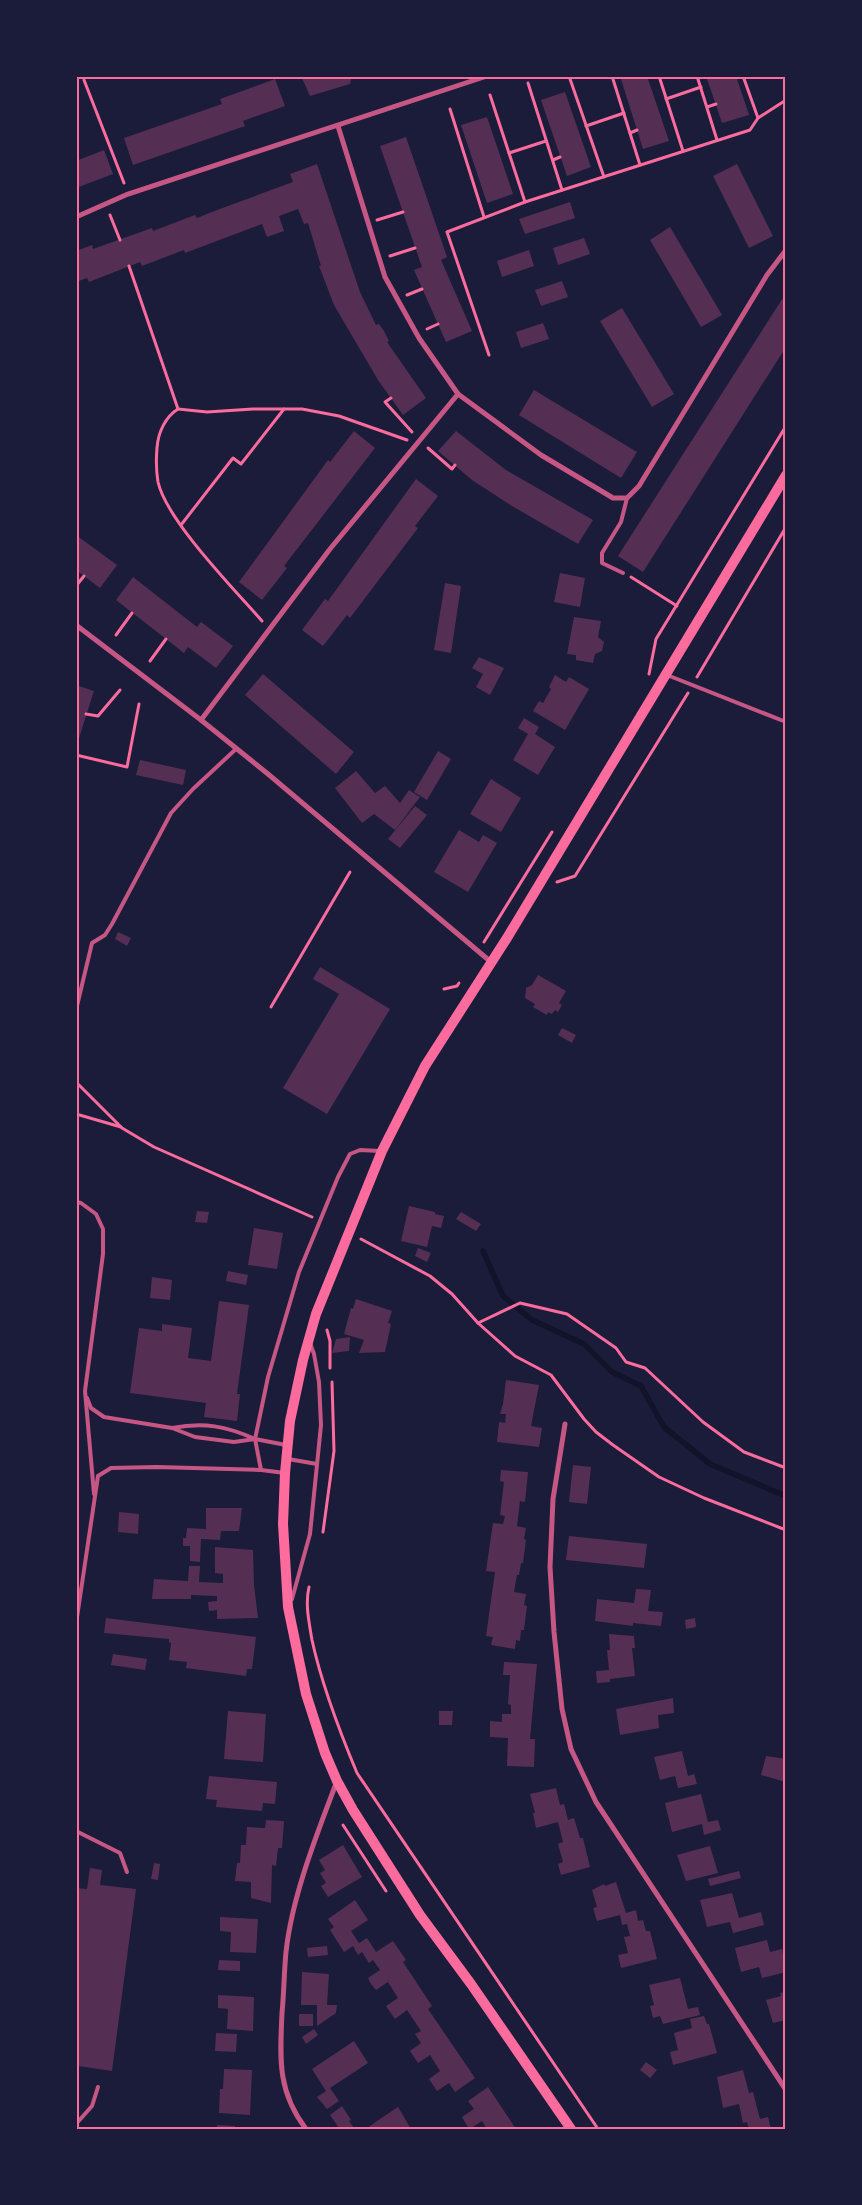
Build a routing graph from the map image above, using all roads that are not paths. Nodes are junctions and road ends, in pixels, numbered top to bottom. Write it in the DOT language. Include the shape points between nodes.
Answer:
graph roads {
  1 [pos="487,76"];
  2 [pos="338,126"];
  3 [pos="76,217"];
  4 [pos="786,250"];
  5 [pos="458,394"];
  6 [pos="786,475"];
  7 [pos="627,498"];
  8 [pos="623,573"];
  9 [pos="76,625"];
  10 [pos="665,674"];
  11 [pos="201,720"];
  12 [pos="786,722"];
  13 [pos="236,749"];
  14 [pos="491,962"];
  15 [pos="76,1010"];
  16 [pos="382,1151"];
  17 [pos="76,1202"];
  18 [pos="308,1339"];
  19 [pos="85,1391"];
  20 [pos="565,1424"];
  21 [pos="172,1428"];
  22 [pos="255,1439"];
  23 [pos="287,1446"];
  24 [pos="286,1459"];
  25 [pos="318,1464"];
  26 [pos="261,1470"];
  27 [pos="285,1473"];
  28 [pos="94,1496"];
  29 [pos="290,1621"];
  30 [pos="76,1624"];
  31 [pos="337,1781"];
  32 [pos="76,1831"];
  33 [pos="127,1872"];
  34 [pos="98,2087"];
  35 [pos="786,2090"];
  36 [pos="76,2124"];
  37 [pos="306,2129"];
  38 [pos="571,2129"];
  1 -- 2 [label="street"];
  2 -- 3 [label="street" via="128,194"];
  2 -- 5 [label="street" via="384,278 419,338"];
  4 -- 7 [label="street" via="767,275 639,486"];
  5 -- 7 [label="street" via="541,454 613,498"];
  5 -- 11 [label="street" via="330,549"];
  6 -- 10 [label="main road"];
  7 -- 8 [label="lane" via="621,522 602,554 602,563"];
  9 -- 11 [label="street"];
  10 -- 12 [label="lane"];
  10 -- 14 [label="main road"];
  11 -- 13 [label="street"];
  13 -- 14 [label="street"];
  13 -- 15 [label="lane" via="171,813 112,924 105,935 92,943"];
  14 -- 16 [label="main road" via="425,1066"];
  16 -- 18 [label="main road"];
  16 -- 22 [label="lane" via="360,1150 350,1154 338,1177 299,1272 273,1360"];
  17 -- 19 [label="lane" via="82,1203 102,1221 104,1242"];
  18 -- 23 [label="main road"];
  18 -- 25 [label="lane" via="319,1382 321,1425"];
  19 -- 21 [label="lane" via="91,1408 104,1417"];
  19 -- 28 [label="lane"];
  20 -- 35 [label="street" via="553,1499 550,1567 561,1701 571,1749 596,1802"];
  21 -- 22 [label="lane" via="195,1437 234,1442"];
  21 -- 22 [label="lane" via="194,1424 232,1429"];
  22 -- 23 [label="lane"];
  22 -- 26 [label="lane"];
  23 -- 24 [label="main road"];
  24 -- 25 [label="lane"];
  24 -- 27 [label="main road"];
  25 -- 29 [label="lane" via="310,1534 293,1592"];
  26 -- 27 [label="lane"];
  26 -- 28 [label="lane" via="111,1468 98,1476"];
  27 -- 29 [label="main road" via="282,1524"];
  28 -- 30 [label="lane"];
  29 -- 31 [label="main road" via="306,1694"];
  31 -- 37 [label="street" via="292,1918 286,1952 280,2062 285,2090 295,2114"];
  31 -- 38 [label="main road" via="420,1915"];
  32 -- 33 [label="lane" via="120,1853"];
  34 -- 36 [label="lane" via="92,2106"];
}
